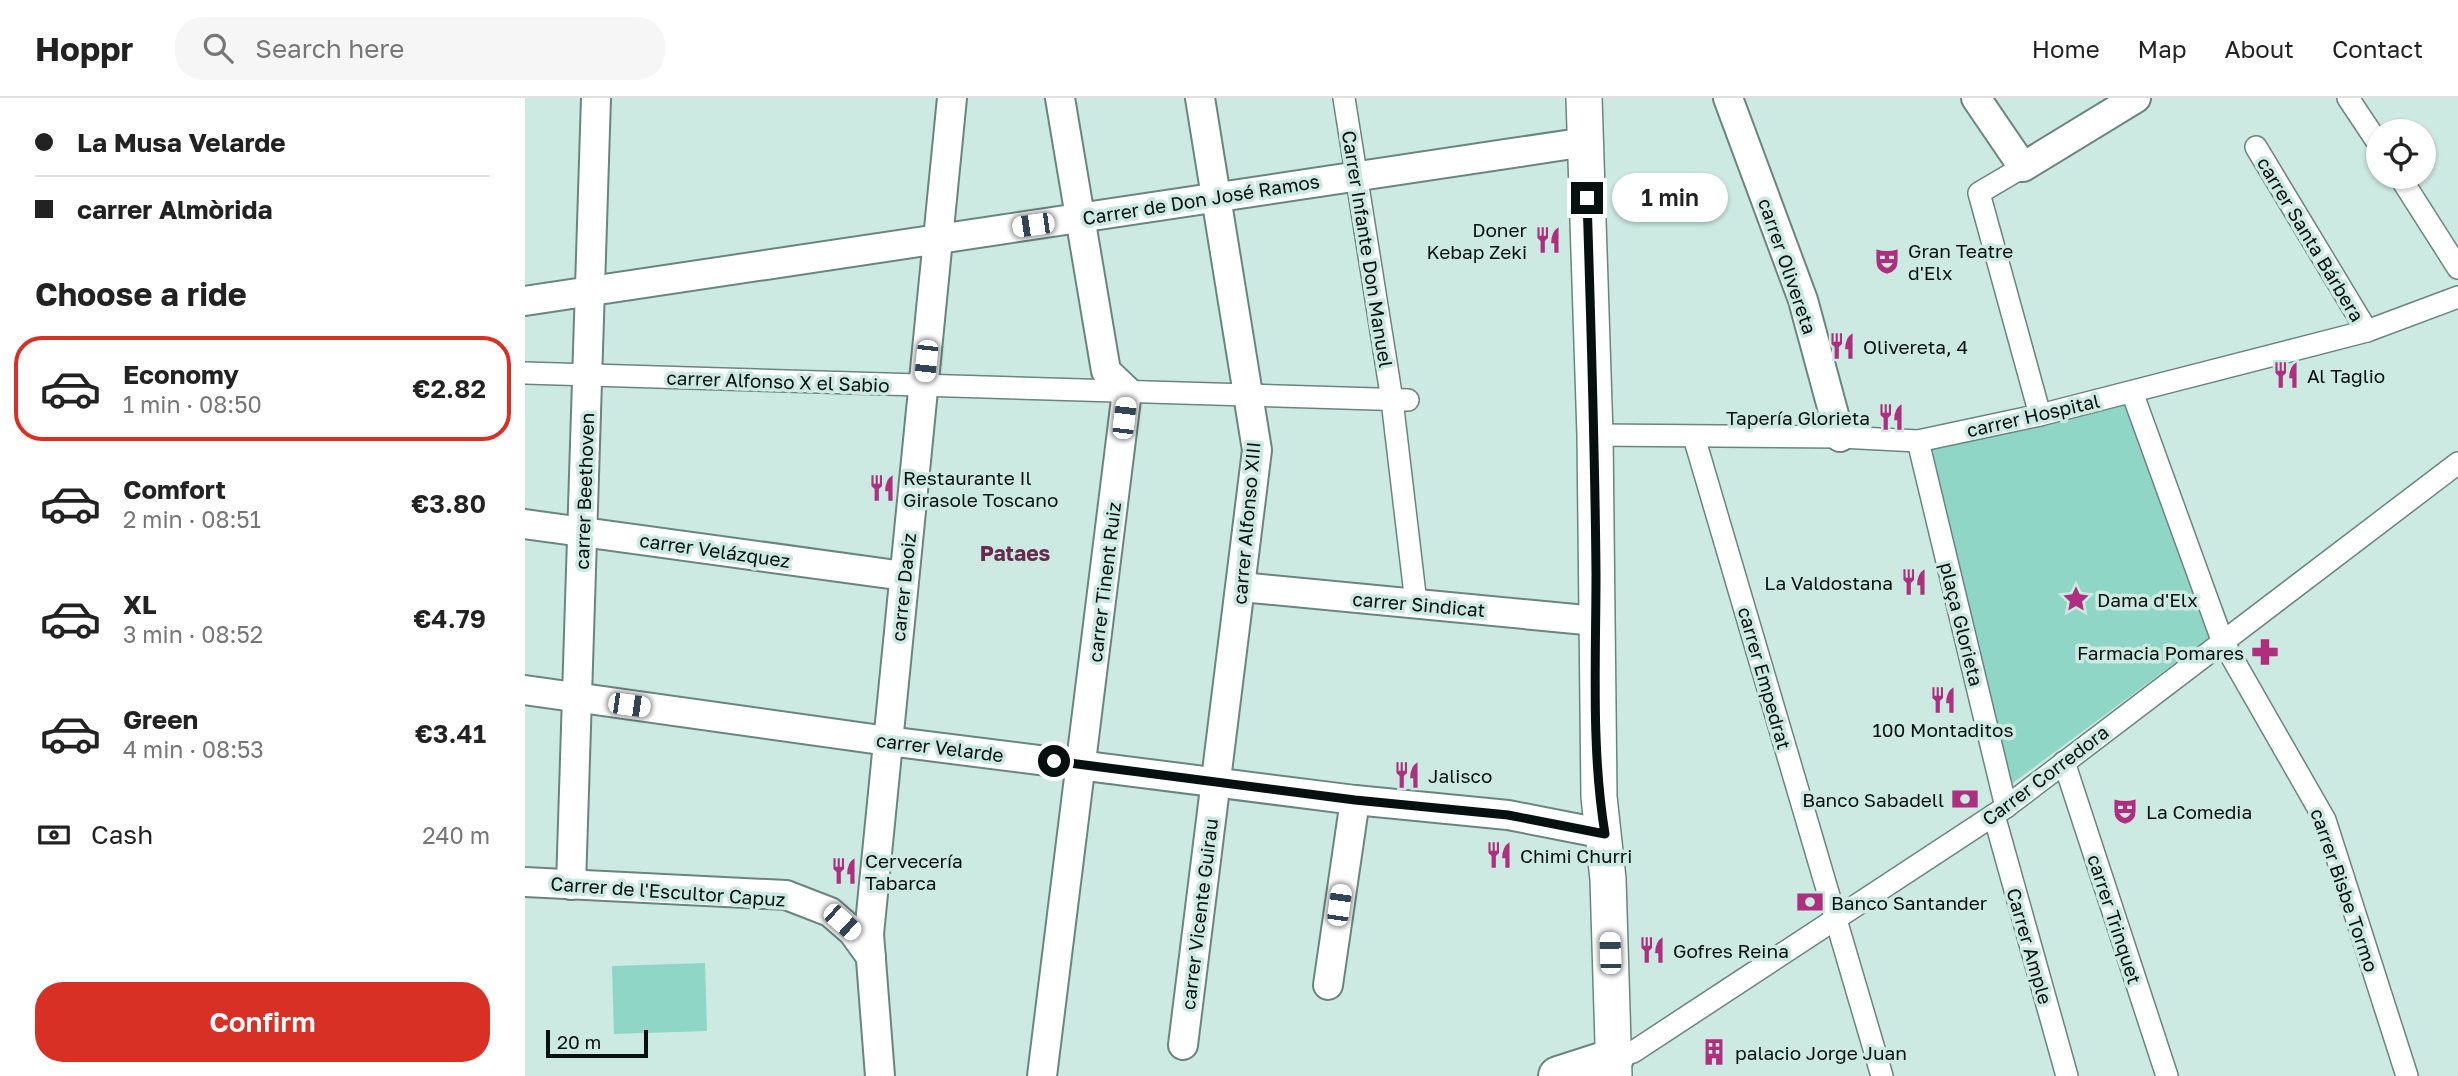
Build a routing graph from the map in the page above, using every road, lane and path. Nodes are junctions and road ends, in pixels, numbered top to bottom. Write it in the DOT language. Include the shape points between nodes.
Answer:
graph roads {
  1 [pos="596,98"];
  2 [pos="951,98"];
  3 [pos="1060,98"];
  4 [pos="1200,98"];
  5 [pos="1344,98"];
  6 [pos="1584,98"];
  7 [pos="1728,98"];
  8 [pos="1976,98"];
  9 [pos="2136,98"];
  10 [pos="2348,98"];
  11 [pos="2366,125"];
  12 [pos="1586,142"];
  13 [pos="2256,147"];
  14 [pos="2023,167"];
  15 [pos="1354,176"];
  16 [pos="2408,189"];
  17 [pos="1216,196"];
  18 [pos="1080,218"];
  19 [pos="938,238"];
  20 [pos="2458,268"];
  21 [pos="590,291"];
  22 [pos="2458,297"];
  23 [pos="525,301"];
  24 [pos="2367,331"];
  25 [pos="525,373"];
  26 [pos="587,375"];
  27 [pos="923,386"];
  28 [pos="1127,391"];
  29 [pos="2132,392"];
  30 [pos="1249,393"];
  31 [pos="1400,400"];
  32 [pos="2040,415"];
  33 [pos="1595,435"];
  34 [pos="1693,437"];
  35 [pos="1840,437"];
  36 [pos="1919,441"];
  37 [pos="2458,463"];
  38 [pos="525,524"];
  39 [pos="582,532"];
  40 [pos="904,576"];
  41 [pos="1241,587"];
  42 [pos="1416,603"];
  43 [pos="1596,621"];
  44 [pos="2222,640"];
  45 [pos="525,690"];
  46 [pos="577,697"];
  47 [pos="888,741"];
  48 [pos="2064,762"];
  49 [pos="1082,764"];
  50 [pos="1215,782"];
  51 [pos="1355,800"];
  52 [pos="2000,811"];
  53 [pos="1605,834"];
  54 [pos="525,882"];
  55 [pos="572,885"];
  56 [pos="1836,918"];
  57 [pos="871,957"];
  58 [pos="1328,985"];
  59 [pos="1184,1045"];
  60 [pos="1614,1067"];
  61 [pos="880,1076"];
  62 [pos="1042,1076"];
  63 [pos="1558,1076"];
  64 [pos="1882,1076"];
  65 [pos="2067,1076"];
  66 [pos="2167,1076"];
  67 [pos="2407,1076"];
  1 -- 21 [label="street, carrer Beethoven"];
  2 -- 19 [label="street, carrer Daoiz"];
  3 -- 18 [label="street"];
  4 -- 17 [label="street, carrer Alfonso XIII"];
  5 -- 15 [label="street, Carrer Infante Don Manuel"];
  6 -- 12 [label="street"];
  7 -- 35 [label="street, carrer Olivereta" via="1803,300"];
  8 -- 14 [label="street"];
  9 -- 14 [label="street"];
  10 -- 11 [label="street"];
  12 -- 15 [label="street, Carrer de Don José Ramos"];
  12 -- 33 [label="street"];
  13 -- 24 [label="street, carrer Santa Bárbera"];
  14 -- 32 [label="street" via="1979,193"];
  15 -- 17 [label="street, Carrer de Don José Ramos"];
  15 -- 31 [label="street, Carrer Infante Don Manuel"];
  16 -- 20 [label="street"];
  17 -- 18 [label="street, Carrer de Don José Ramos"];
  17 -- 30 [label="street, carrer Alfonso XIII"];
  18 -- 19 [label="street, Carrer de Don José Ramos"];
  18 -- 28 [label="street" via="1106,371"];
  19 -- 21 [label="street, Carrer de Don José Ramos"];
  19 -- 27 [label="street, carrer Daoiz"];
  21 -- 23 [label="street, Carrer de Don José Ramos"];
  21 -- 26 [label="street, carrer Beethoven"];
  22 -- 24 [label="street, carrer Hospital"];
  24 -- 29 [label="street, carrer Hospital"];
  25 -- 26 [label="street, carrer Alfonso X el Sabio"];
  26 -- 27 [label="street, carrer Alfonso X el Sabio"];
  26 -- 39 [label="street, carrer Beethoven"];
  27 -- 28 [label="street, carrer Alfonso X el Sabio"];
  27 -- 40 [label="street, carrer Daoiz"];
  28 -- 30 [label="street, carrer Alfonso X el Sabio"];
  28 -- 49 [label="street, carrer Tinent Ruiz"];
  29 -- 32 [label="street, carrer Hospital"];
  29 -- 44 [label="street"];
  30 -- 31 [label="street, carrer Alfonso X el Sabio"];
  30 -- 41 [label="street, carrer Alfonso XIII" via="1257,450"];
  31 -- 42 [label="street, Carrer Infante Don Manuel"];
  32 -- 36 [label="street, carrer Hospital"];
  33 -- 34 [label="street, carrer Hospital"];
  33 -- 43 [label="street"];
  34 -- 35 [label="street, carrer Hospital"];
  34 -- 56 [label="street, carrer Empedrat"];
  35 -- 36 [label="street, carrer Hospital"];
  36 -- 52 [label="street, plaça Glorieta"];
  37 -- 44 [label="street, Carrer Corredora"];
  38 -- 39 [label="street, carrer Velázquez"];
  39 -- 40 [label="street, carrer Velázquez"];
  39 -- 46 [label="street, carrer Beethoven"];
  40 -- 47 [label="street, carrer Daoiz"];
  41 -- 42 [label="street, carrer Sindicat"];
  41 -- 50 [label="street, carrer Alfonso XIII"];
  42 -- 43 [label="street, carrer Sindicat"];
  43 -- 53 [label="street" via="1599,797"];
  44 -- 48 [label="street, Carrer Corredora"];
  44 -- 67 [label="street, carrer Bisbe Tormo" via="2325,820"];
  45 -- 46 [label="street, carrer Velarde"];
  46 -- 47 [label="street, carrer Velarde"];
  46 -- 55 [label="street, carrer Beethoven"];
  47 -- 49 [label="street, carrer Velarde"];
  47 -- 57 [label="street, carrer Daoiz" via="869,934"];
  48 -- 52 [label="street, Carrer Corredora"];
  48 -- 66 [label="street, carrer Trinquet"];
  49 -- 50 [label="street, carrer Velarde"];
  49 -- 62 [label="street, carrer Tinent Ruiz"];
  50 -- 51 [label="street, carrer Velarde"];
  50 -- 59 [label="street, carrer Vicente Guirau"];
  51 -- 53 [label="street, carrer Velarde" via="1508,815"];
  51 -- 58 [label="street"];
  52 -- 56 [label="street, Carrer Corredora"];
  52 -- 65 [label="street, Carrer Ample"];
  53 -- 60 [label="street"];
  54 -- 55 [label="street, Carrer de l'Escultor Capuz"];
  55 -- 57 [label="street, Carrer de l'Escultor Capuz" via="786,895 830,912 853,932"];
  56 -- 60 [label="street, Carrer Corredora"];
  56 -- 64 [label="street, carrer Empedrat"];
  57 -- 61 [label="street, carrer Daoiz"];
  60 -- 63 [label="main road"];
}
